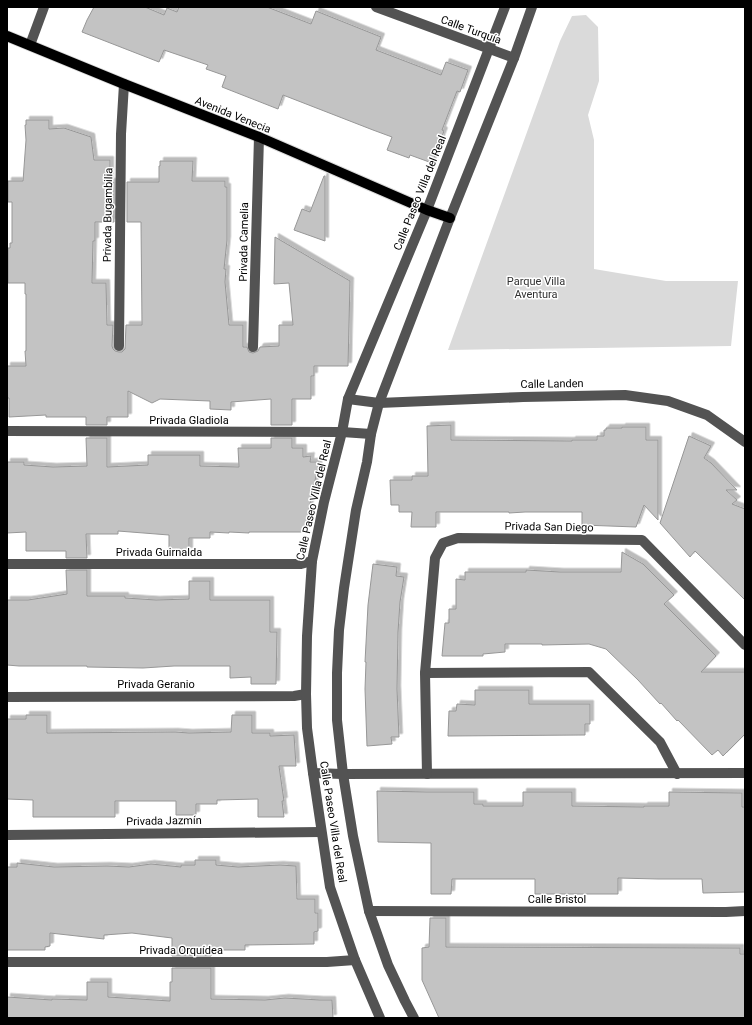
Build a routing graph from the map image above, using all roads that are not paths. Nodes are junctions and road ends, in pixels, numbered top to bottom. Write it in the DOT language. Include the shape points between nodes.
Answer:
graph roads {
  1 [pos="44,7"];
  2 [pos="376,7"];
  3 [pos="505,7"];
  4 [pos="532,7"];
  5 [pos="7,36"];
  6 [pos="30,45"];
  7 [pos="489,50"];
  8 [pos="514,58"];
  9 [pos="124,84"];
  10 [pos="259,137"];
  11 [pos="427,210"];
  12 [pos="450,218"];
  13 [pos="119,346"];
  14 [pos="253,347"];
  15 [pos="348,399"];
  16 [pos="379,403"];
  17 [pos="7,431"];
  18 [pos="342,432"];
  19 [pos="371,434"];
  20 [pos="745,442"];
  21 [pos="312,561"];
  22 [pos="7,564"];
  23 [pos="745,645"];
  24 [pos="425,673"];
  25 [pos="306,694"];
  26 [pos="7,698"];
  27 [pos="313,773"];
  28 [pos="745,773"];
  29 [pos="343,774"];
  30 [pos="427,774"];
  31 [pos="677,774"];
  32 [pos="321,832"];
  33 [pos="7,835"];
  34 [pos="369,911"];
  35 [pos="745,911"];
  36 [pos="355,960"];
  37 [pos="7,962"];
  38 [pos="380,1018"];
  39 [pos="414,1018"];
  1 -- 6 [label="street"];
  2 -- 7 [label="street, Calle Turquía"];
  3 -- 7 [label="street, Calle Paseo Villa del Real"];
  4 -- 8 [label="street, Calle Paseo Villa del Real"];
  5 -- 6 [label="main road, Avenida Venecia"];
  6 -- 9 [label="main road, Avenida Venecia"];
  7 -- 8 [label="street, Calle Turquía"];
  7 -- 11 [label="street, Calle Paseo Villa del Real"];
  8 -- 12 [label="street, Calle Paseo Villa del Real"];
  9 -- 10 [label="main road, Avenida Venecia"];
  9 -- 13 [label="street, Privada Bugambilia" via="121,134"];
  10 -- 11 [label="main road, Avenida Venecia"];
  10 -- 14 [label="street, Privada Camelia"];
  11 -- 12 [label="main road, Avenida Venecia"];
  11 -- 15 [label="street, Calle Paseo Villa del Real"];
  12 -- 16 [label="street, Calle Paseo Villa del Real"];
  15 -- 16 [label="street, Calle Landen"];
  15 -- 18 [label="street, Calle Paseo Villa del Real"];
  16 -- 19 [label="street, Calle Paseo Villa del Real"];
  16 -- 20 [label="street, Calle Landen" via="625,395 668,401 707,415"];
  17 -- 18 [label="street, Privada Gladiola"];
  18 -- 19 [label="street, Privada Gladiola"];
  18 -- 21 [label="street, Calle Paseo Villa del Real"];
  19 -- 29 [label="street, Calle Paseo Villa del Real" via="356,510 339,630 337,720"];
  21 -- 22 [label="street, Privada Guirnalda" via="301,564"];
  21 -- 25 [label="street, Calle Paseo Villa del Real"];
  23 -- 24 [label="street, Privada San Diego" via="642,540 458,538 443,543 435,558"];
  24 -- 30 [label="street, Privada San Diego"];
  24 -- 31 [label="street" via="589,672 660,742"];
  25 -- 26 [label="street, Privada Geranio"];
  25 -- 27 [label="street, Calle Paseo Villa del Real" via="307,728"];
  27 -- 29 [label="street"];
  27 -- 32 [label="street, Calle Paseo Villa del Real"];
  28 -- 31 [label="street"];
  29 -- 30 [label="street"];
  29 -- 34 [label="street, Calle Paseo Villa del Real"];
  30 -- 31 [label="street"];
  32 -- 33 [label="street, Privada Jazmín"];
  32 -- 36 [label="street, Calle Paseo Villa del Real" via="330,887"];
  34 -- 35 [label="street, Calle Bristol"];
  34 -- 39 [label="street, Calle Paseo Villa del Real" via="388,964"];
  36 -- 37 [label="street, Privada Orquídea"];
  36 -- 38 [label="street, Calle Paseo Villa del Real"];
}
